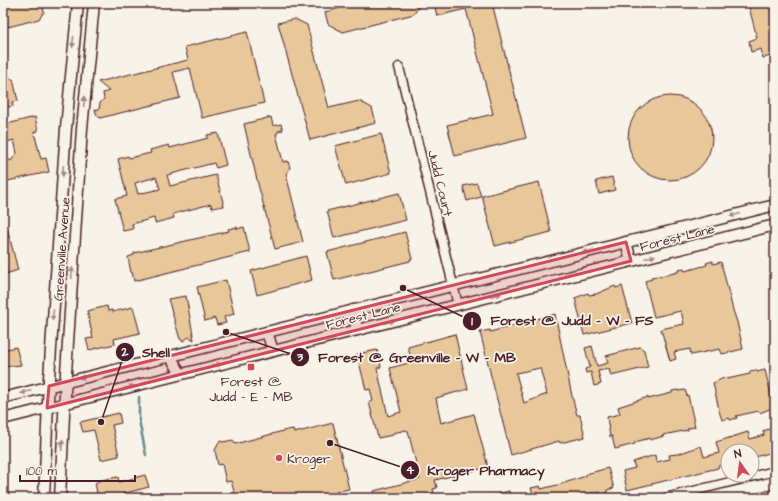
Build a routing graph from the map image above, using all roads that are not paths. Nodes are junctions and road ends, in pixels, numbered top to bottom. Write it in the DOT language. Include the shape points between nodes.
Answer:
graph roads {
  1 [pos="78,3"];
  2 [pos="94,3"];
  3 [pos="399,67"];
  4 [pos="66,128"];
  5 [pos="82,130"];
  6 [pos="774,209"];
  7 [pos="60,211"];
  8 [pos="76,212"];
  9 [pos="775,225"];
  10 [pos="626,242"];
  11 [pos="631,261"];
  12 [pos="454,286"];
  13 [pos="458,305"];
  14 [pos="352,310"];
  15 [pos="357,330"];
  16 [pos="267,332"];
  17 [pos="273,351"];
  18 [pos="170,356"];
  19 [pos="181,374"];
  20 [pos="65,382"];
  21 [pos="49,386"];
  22 [pos="3,398"];
  23 [pos="64,403"];
  24 [pos="47,408"];
  25 [pos="3,419"];
  26 [pos="775,471"];
  27 [pos="679,496"];
  28 [pos="44,498"];
  29 [pos="60,498"];
  30 [pos="665,498"];
  1 -- 4 [label="main road, Greenville Avenue, one-way"];
  5 -- 2 [label="main road, Greenville Avenue, one-way"];
  3 -- 12 [label="street, Judd Court"];
  4 -- 5 [label="main road"];
  4 -- 7 [label="main road, Greenville Avenue, one-way"];
  5 -- 8 [label="main road, Greenville Avenue"];
  6 -- 10 [label="main road, Forest Lane, one-way"];
  7 -- 8 [label="main road"];
  7 -- 21 [label="main road, Greenville Avenue, one-way"];
  20 -- 8 [label="main road, Greenville Avenue, one-way"];
  11 -- 9 [label="main road, Forest Lane, one-way"];
  10 -- 11 [label="main road"];
  10 -- 12 [label="main road, Forest Lane, one-way"];
  13 -- 11 [label="main road, Forest Lane, one-way"];
  12 -- 13 [label="street, Judd Court"];
  12 -- 14 [label="main road, Forest Lane"];
  15 -- 13 [label="main road, Forest Lane, one-way"];
  14 -- 15 [label="main road"];
  14 -- 16 [label="main road, Forest Lane"];
  15 -- 17 [label="main road, Forest Lane"];
  16 -- 17 [label="main road"];
  16 -- 18 [label="main road, Forest Lane"];
  19 -- 17 [label="main road, Forest Lane, one-way"];
  18 -- 19 [label="main road"];
  18 -- 20 [label="main road, Forest Lane, one-way"];
  23 -- 19 [label="main road, Forest Lane, one-way"];
  20 -- 21 [label="main road, Forest Lane"];
  20 -- 23 [label="main road, Greenville Avenue"];
  21 -- 22 [label="main road, Forest Lane, one-way"];
  21 -- 24 [label="main road, Greenville Avenue"];
  23 -- 24 [label="main road, Forest Lane"];
  29 -- 23 [label="main road, Greenville Avenue, one-way"];
  24 -- 25 [label="main road, Forest Lane"];
  24 -- 28 [label="main road, Greenville Avenue"];
  26 -- 27 [label="street"];
  27 -- 30 [label="street"];
}
